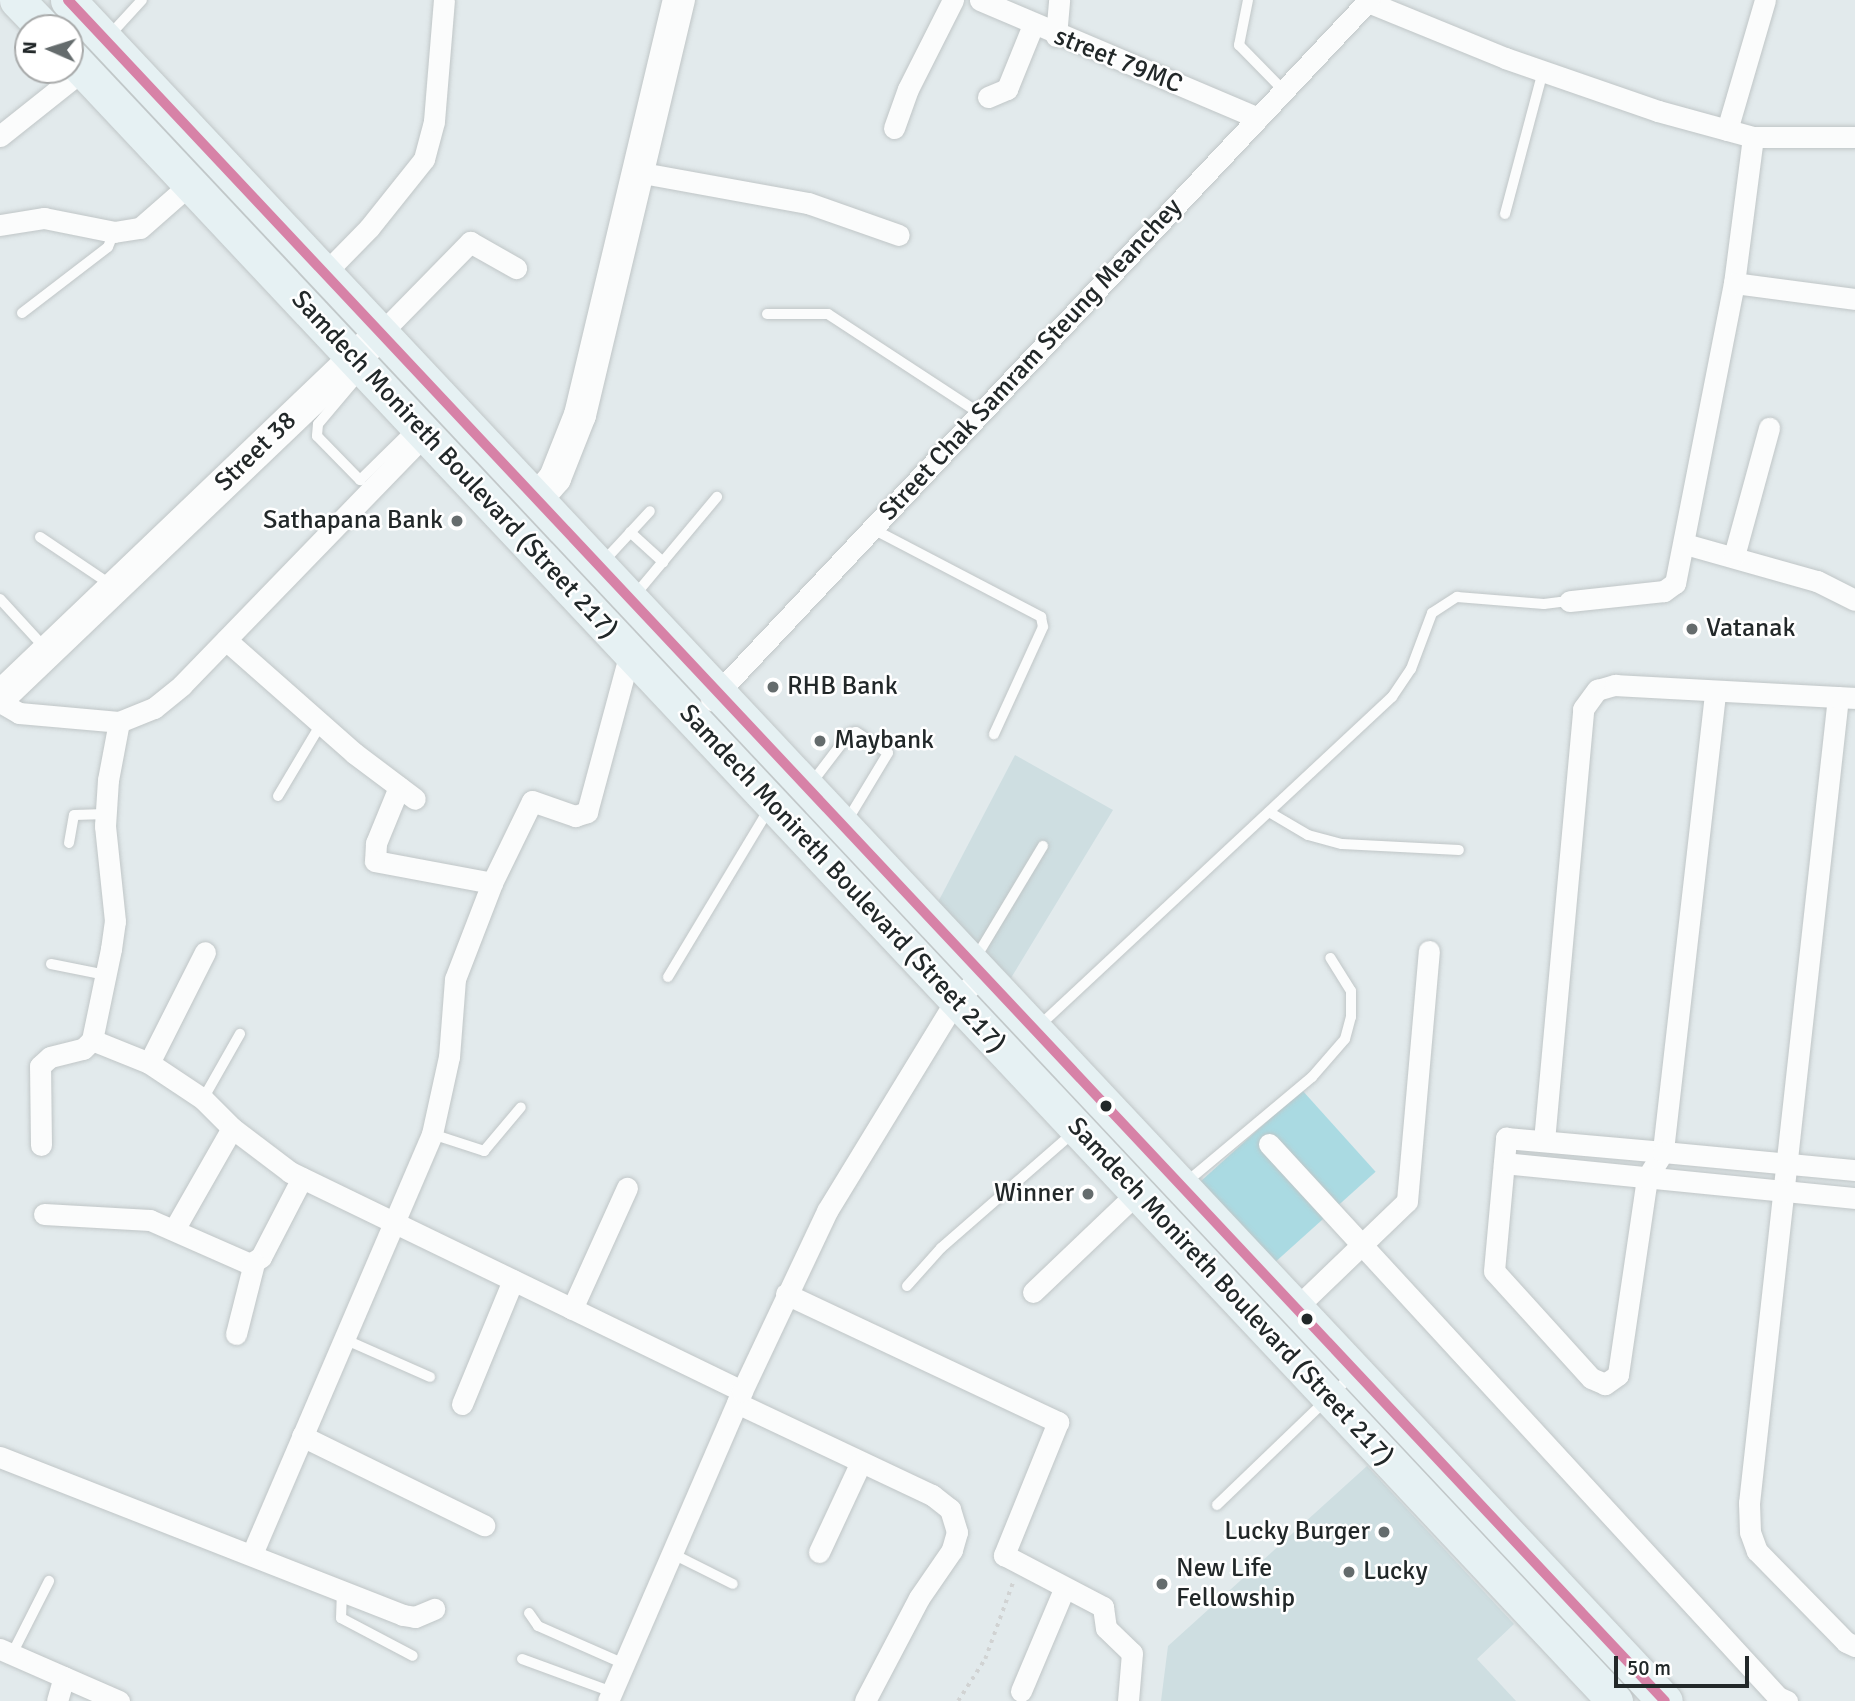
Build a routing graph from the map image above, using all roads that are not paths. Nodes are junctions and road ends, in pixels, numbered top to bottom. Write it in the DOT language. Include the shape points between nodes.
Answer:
graph roads {
  1 [pos="17,0"];
  2 [pos="142,0"];
  3 [pos="444,0"];
  4 [pos="679,0"];
  5 [pos="953,0"];
  6 [pos="1059,0"];
  7 [pos="1248,0"];
  8 [pos="1765,0"];
  9 [pos="1369,1"];
  10 [pos="988,2"];
  11 [pos="67,10"];
  12 [pos="1033,25"];
  13 [pos="1056,36"];
  14 [pos="89,55"];
  15 [pos="1543,71"];
  16 [pos="1284,91"];
  17 [pos="988,97"];
  18 [pos="1258,118"];
  19 [pos="894,128"];
  20 [pos="1727,130"];
  21 [pos="0,136"];
  22 [pos="1753,137"];
  23 [pos="1855,137"];
  24 [pos="637,172"];
  25 [pos="190,184"];
  26 [pos="1505,214"];
  27 [pos="0,225"];
  28 [pos="114,232"];
  29 [pos="899,235"];
  30 [pos="516,268"];
  31 [pos="324,274"];
  32 [pos="1734,283"];
  33 [pos="1855,299"];
  34 [pos="22,313"];
  35 [pos="766,314"];
  36 [pos="380,334"];
  37 [pos="359,364"];
  38 [pos="981,414"];
  39 [pos="1769,428"];
  40 [pos="420,430"];
  41 [pos="717,497"];
  42 [pos="537,500"];
  43 [pos="650,510"];
  44 [pos="873,529"];
  45 [pos="631,532"];
  46 [pos="40,537"];
  47 [pos="1685,544"];
  48 [pos="1734,556"];
  49 [pos="663,562"];
  50 [pos="599,566"];
  51 [pos="115,587"];
  52 [pos="0,599"];
  53 [pos="631,600"];
  54 [pos="1855,600"];
  55 [pos="1570,601"];
  56 [pos="226,640"];
  57 [pos="48,651"];
  58 [pos="630,653"];
  59 [pos="718,694"];
  60 [pos="1716,694"];
  61 [pos="1847,698"];
  62 [pos="0,699"];
  63 [pos="691,718"];
  64 [pos="119,722"];
  65 [pos="321,723"];
  66 [pos="994,734"];
  67 [pos="808,789"];
  68 [pos="278,796"];
  69 [pos="772,804"];
  70 [pos="1269,811"];
  71 [pos="106,814"];
  72 [pos="843,827"];
  73 [pos="69,843"];
  74 [pos="1043,846"];
  75 [pos="1459,850"];
  76 [pos="492,883"];
  77 [pos="1429,951"];
  78 [pos="205,952"];
  79 [pos="1330,958"];
  80 [pos="51,964"];
  81 [pos="977,969"];
  82 [pos="106,975"];
  83 [pos="668,977"];
  84 [pos="956,1000"];
  85 [pos="240,1034"];
  86 [pos="92,1040"];
  87 [pos="1021,1042"];
  88 [pos="149,1063"];
  89 [pos="203,1098"];
  90 [pos="521,1107"];
  91 [pos="232,1128"];
  92 [pos="1077,1129"];
  93 [pos="432,1134"];
  94 [pos="1544,1141"];
  95 [pos="1269,1144"];
  96 [pos="41,1145"];
  97 [pos="1663,1152"];
  98 [pos="1504,1163"];
  99 [pos="1790,1164"];
  100 [pos="1855,1170"];
  101 [pos="302,1178"];
  102 [pos="1647,1178"];
  103 [pos="1181,1186"];
  104 [pos="626,1188"];
  105 [pos="1787,1191"];
  106 [pos="1138,1193"];
  107 [pos="1855,1198"];
  108 [pos="44,1214"];
  109 [pos="395,1222"];
  110 [pos="176,1228"];
  111 [pos="1360,1247"];
  112 [pos="254,1263"];
  113 [pos="513,1280"];
  114 [pos="907,1286"];
  115 [pos="1033,1292"];
  116 [pos="786,1294"];
  117 [pos="1296,1308"];
  118 [pos="572,1309"];
  119 [pos="236,1334"];
  120 [pos="344,1339"];
  121 [pos="1355,1372"];
  122 [pos="430,1377"];
  123 [pos="739,1397"];
  124 [pos="1329,1397"];
  125 [pos="462,1404"];
  126 [pos="302,1436"];
  127 [pos="0,1457"];
  128 [pos="861,1462"];
  129 [pos="1217,1505"];
  130 [pos="484,1525"];
  131 [pos="819,1552"];
  132 [pos="671,1553"];
  133 [pos="252,1554"];
  134 [pos="49,1581"];
  135 [pos="733,1584"];
  136 [pos="1064,1589"];
  137 [pos="342,1590"];
  138 [pos="434,1609"];
  139 [pos="529,1613"];
  140 [pos="1855,1646"];
  141 [pos="6,1652"];
  142 [pos="413,1656"];
  143 [pos="522,1659"];
  144 [pos="624,1664"];
  145 [pos="64,1677"];
  146 [pos="1021,1691"];
  147 [pos="610,1697"];
  148 [pos="1780,1700"];
  149 [pos="57,1701"];
  150 [pos="119,1701"];
  151 [pos="865,1701"];
  152 [pos="1128,1701"];
  153 [pos="1615,1701"];
  154 [pos="1665,1701"];
  1 -- 11 [label="main road, Samdech Monireth Boulevard (Street 217)"];
  2 -- 14 [label="lane"];
  3 -- 31 [label="street" via="434,121 424,159 369,228"];
  4 -- 24 [label="street"];
  5 -- 19 [label="street" via="908,89"];
  6 -- 13 [label="street"];
  7 -- 16 [label="lane" via="1239,45"];
  8 -- 20 [label="street"];
  9 -- 15 [label="street"];
  9 -- 16 [label="street, Street Chak Samram Steung Meanchey"];
  10 -- 12 [label="street, street 79MC"];
  11 -- 14 [label="main road, Samdech Monireth Boulevard (Street 217)"];
  12 -- 13 [label="street, street 79MC"];
  12 -- 17 [label="street" via="1007,89"];
  13 -- 18 [label="street, street 79MC"];
  14 -- 21 [label="street"];
  14 -- 25 [label="main road, Samdech Monireth Boulevard (Street 217)"];
  14 -- 31 [label="main road, Samdech Monireth Boulevard (Street 217)"];
  15 -- 20 [label="street"];
  15 -- 26 [label="lane"];
  16 -- 18 [label="street, Street Chak Samram Steung Meanchey"];
  18 -- 38 [label="street, Street Chak Samram Steung Meanchey"];
  20 -- 22 [label="street"];
  22 -- 23 [label="street"];
  22 -- 32 [label="street"];
  24 -- 29 [label="street" via="808,203"];
  24 -- 42 [label="street" via="580,415 555,478"];
  25 -- 28 [label="street" via="140,228"];
  25 -- 37 [label="main road, Samdech Monireth Boulevard (Street 217)"];
  27 -- 28 [label="street" via="44,218"];
  28 -- 34 [label="lane" via="108,247"];
  30 -- 36 [label="street, Street 38" via="470,242"];
  31 -- 36 [label="main road, Samdech Monireth Boulevard (Street 217)"];
  32 -- 33 [label="street"];
  32 -- 47 [label="street"];
  35 -- 38 [label="lane" via="828,314"];
  36 -- 37 [label="street, Street 38"];
  36 -- 42 [label="main road, Samdech Monireth Boulevard (Street 217)"];
  37 -- 40 [label="main road, Samdech Monireth Boulevard (Street 217)"];
  37 -- 40 [label="lane" via="316,430 356,479 364,479"];
  37 -- 51 [label="street, Street 38"];
  38 -- 44 [label="street, Street Chak Samram Steung Meanchey"];
  39 -- 48 [label="street"];
  40 -- 56 [label="street"];
  40 -- 58 [label="main road, Samdech Monireth Boulevard (Street 217)"];
  41 -- 49 [label="lane"];
  42 -- 50 [label="main road, Samdech Monireth Boulevard (Street 217)"];
  43 -- 45 [label="lane"];
  44 -- 59 [label="street, Street Chak Samram Steung Meanchey"];
  44 -- 66 [label="lane" via="1041,617 1042,627"];
  45 -- 49 [label="lane"];
  45 -- 50 [label="lane"];
  46 -- 51 [label="lane"];
  47 -- 48 [label="street"];
  47 -- 55 [label="street" via="1675,583 1664,591"];
  48 -- 54 [label="street" via="1817,580"];
  49 -- 53 [label="lane"];
  50 -- 53 [label="main road, Samdech Monireth Boulevard (Street 217)"];
  51 -- 57 [label="street, Street 38"];
  52 -- 57 [label="lane"];
  53 -- 59 [label="main road, Samdech Monireth Boulevard (Street 217)"];
  55 -- 70 [label="lane" via="1544,604 1457,597 1432,613 1411,669 1392,696"];
  56 -- 64 [label="street" via="154,708"];
  56 -- 65 [label="street"];
  57 -- 62 [label="street, Street 38"];
  58 -- 63 [label="main road, Samdech Monireth Boulevard (Street 217)"];
  58 -- 76 [label="street" via="587,812 575,816 532,801"];
  59 -- 63 [label="street, Street Chak Samram Steung Meanchey"];
  59 -- 67 [label="main road, Samdech Monireth Boulevard (Street 217)"];
  60 -- 61 [label="street"];
  60 -- 94 [label="street" via="1615,685 1597,690 1583,709"];
  60 -- 97 [label="street"];
  61 -- 99 [label="street"];
  62 -- 64 [label="street" via="19,713"];
  63 -- 69 [label="main road, Samdech Monireth Boulevard (Street 217)"];
  64 -- 71 [label="street"];
  65 -- 68 [label="lane"];
  65 -- 76 [label="street" via="407,793 376,843 375,861"];
  67 -- 72 [label="main road, Samdech Monireth Boulevard (Street 217)"];
  67 -- 72 [label="lane" via="849,734 856,732 888,753"];
  69 -- 83 [label="lane"];
  69 -- 84 [label="main road, Samdech Monireth Boulevard (Street 217)"];
  70 -- 75 [label="lane" via="1308,835 1342,844"];
  70 -- 87 [label="lane"];
  71 -- 73 [label="lane" via="74,815"];
  71 -- 82 [label="street" via="115,920"];
  72 -- 81 [label="main road, Samdech Monireth Boulevard (Street 217)"];
  74 -- 81 [label="lane"];
  76 -- 93 [label="street" via="455,979 449,1057"];
  77 -- 111 [label="street" via="1407,1201"];
  78 -- 88 [label="street"];
  79 -- 103 [label="lane" via="1351,991 1352,1017 1345,1039 1312,1077"];
  80 -- 82 [label="lane"];
  81 -- 84 [label="street"];
  81 -- 87 [label="main road, Samdech Monireth Boulevard (Street 217)"];
  82 -- 86 [label="street"];
  84 -- 87 [label="main road, Samdech Monireth Boulevard (Street 217)"];
  84 -- 116 [label="street" via="827,1210"];
  85 -- 89 [label="lane"];
  86 -- 88 [label="street"];
  86 -- 96 [label="street" via="83,1049 50,1058 40,1066"];
  87 -- 92 [label="main road, Samdech Monireth Boulevard (Street 217)"];
  87 -- 103 [label="main road, Samdech Monireth Boulevard (Street 217)"];
  88 -- 89 [label="street"];
  89 -- 91 [label="street"];
  90 -- 93 [label="lane" via="484,1151"];
  91 -- 101 [label="street"];
  91 -- 110 [label="street"];
  92 -- 106 [label="main road, Samdech Monireth Boulevard (Street 217)"];
  92 -- 114 [label="lane" via="941,1248"];
  93 -- 109 [label="street"];
  94 -- 97 [label="street"];
  94 -- 98 [label="street" via="1506,1138"];
  95 -- 111 [label="street"];
  97 -- 99 [label="street"];
  97 -- 102 [label="street"];
  98 -- 102 [label="street"];
  98 -- 102 [label="street" via="1494,1271 1591,1378 1605,1384 1618,1375"];
  99 -- 100 [label="street"];
  99 -- 105 [label="street"];
  101 -- 109 [label="street"];
  101 -- 112 [label="street"];
  102 -- 105 [label="street"];
  103 -- 117 [label="main road, Samdech Monireth Boulevard (Street 217)"];
  104 -- 118 [label="street"];
  105 -- 107 [label="street"];
  105 -- 140 [label="street" via="1749,1503 1750,1532 1757,1551"];
  106 -- 115 [label="street"];
  106 -- 124 [label="main road, Samdech Monireth Boulevard (Street 217)"];
  108 -- 110 [label="street" via="123,1217"];
  109 -- 113 [label="street"];
  109 -- 120 [label="street"];
  110 -- 112 [label="street" via="246,1264"];
  111 -- 117 [label="street"];
  111 -- 148 [label="street"];
  112 -- 119 [label="street"];
  113 -- 118 [label="street"];
  113 -- 125 [label="street"];
  116 -- 123 [label="street"];
  116 -- 136 [label="street" via="1058,1422 1004,1555"];
  117 -- 121 [label="main road, Samdech Monireth Boulevard (Street 217)"];
  118 -- 123 [label="street"];
  120 -- 122 [label="lane"];
  120 -- 126 [label="street"];
  121 -- 124 [label="lane"];
  121 -- 154 [label="main road, Samdech Monireth Boulevard (Street 217)"];
  123 -- 128 [label="street"];
  123 -- 132 [label="street"];
  124 -- 129 [label="lane"];
  124 -- 153 [label="main road, Samdech Monireth Boulevard (Street 217)"];
  126 -- 130 [label="street"];
  126 -- 133 [label="street"];
  127 -- 133 [label="street"];
  128 -- 131 [label="street"];
  128 -- 151 [label="street" via="950,1508 957,1532"];
  132 -- 135 [label="lane"];
  132 -- 144 [label="street"];
  133 -- 137 [label="street"];
  134 -- 141 [label="lane"];
  136 -- 146 [label="street"];
  136 -- 152 [label="street" via="1103,1607 1106,1628 1132,1653"];
  137 -- 138 [label="street" via="412,1617"];
  137 -- 142 [label="lane" via="341,1618"];
  139 -- 144 [label="lane" via="538,1626"];
  141 -- 145 [label="street"];
  143 -- 147 [label="lane"];
  144 -- 147 [label="street"];
  145 -- 149 [label="street"];
  145 -- 150 [label="street"];
}
